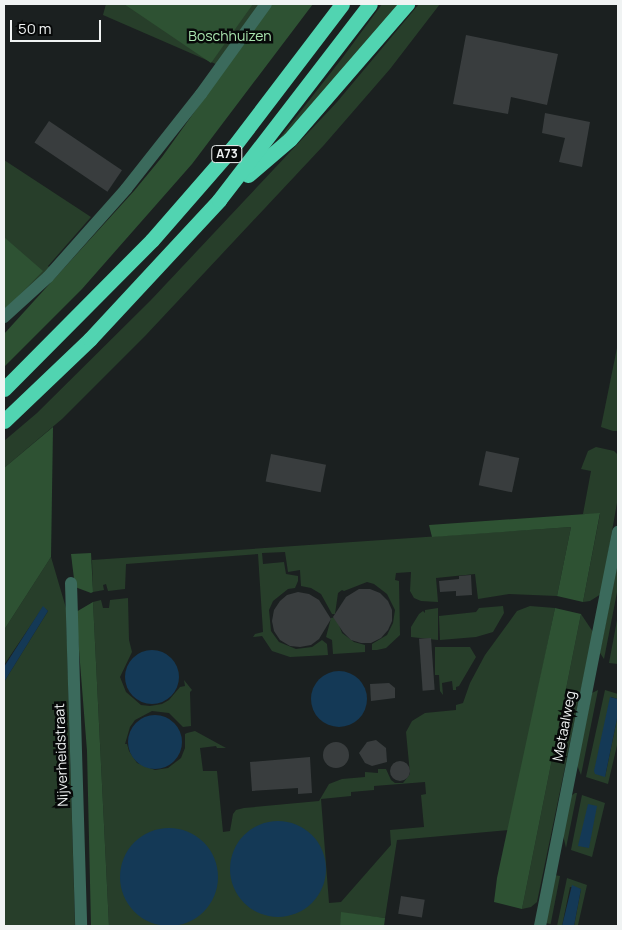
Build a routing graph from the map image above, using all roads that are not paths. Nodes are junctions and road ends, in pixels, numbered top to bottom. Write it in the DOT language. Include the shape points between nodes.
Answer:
graph roads {
  1 [pos="266,4"];
  2 [pos="342,4"];
  3 [pos="370,4"];
  4 [pos="407,4"];
  5 [pos="219,200"];
  6 [pos="4,317"];
  7 [pos="4,389"];
  8 [pos="4,421"];
  9 [pos="618,532"];
  10 [pos="71,583"];
  11 [pos="81,926"];
  12 [pos="540,926"];
  1 -- 6 [label="street" via="126,189 48,277"];
  2 -- 7 [label="highway, A73" via="234,146 152,240"];
  3 -- 5 [label="highway, A73"];
  4 -- 5 [label="highway, A73" via="290,139"];
  5 -- 8 [label="highway, A73" via="90,339"];
  9 -- 12 [label="street, Metaalweg"];
  10 -- 11 [label="street, Nijverheidstraat"];
}
